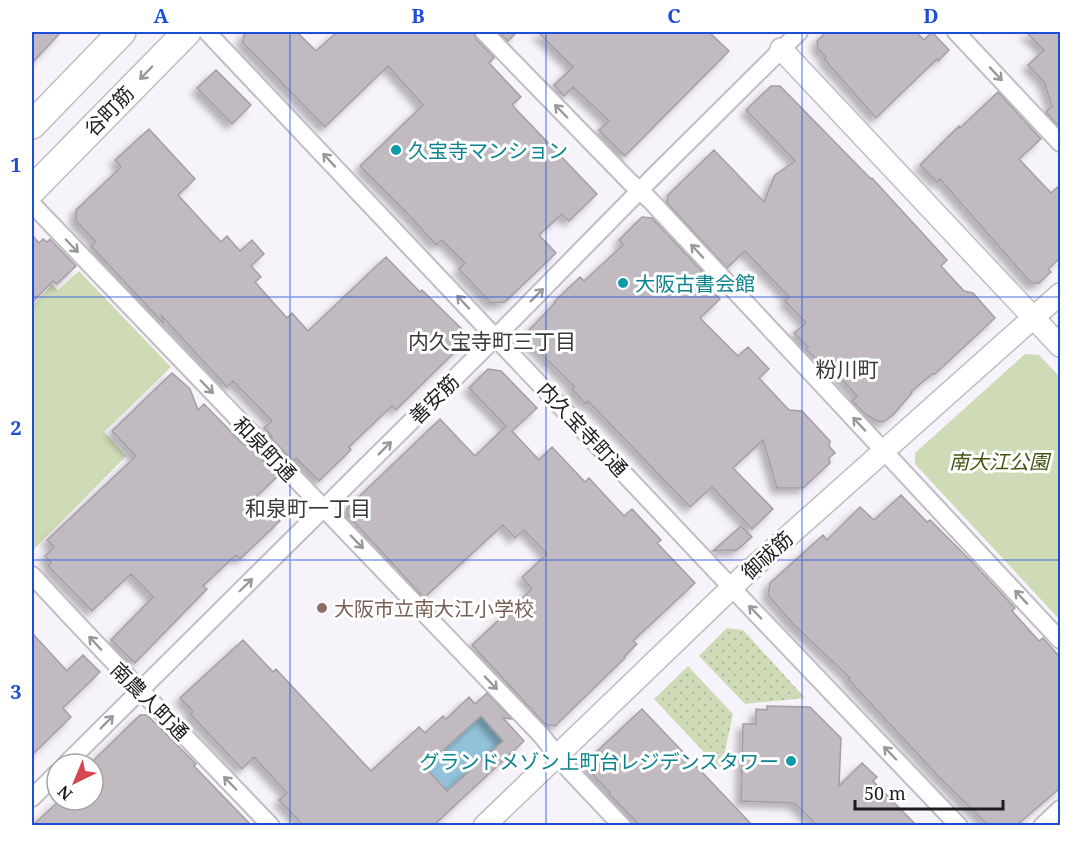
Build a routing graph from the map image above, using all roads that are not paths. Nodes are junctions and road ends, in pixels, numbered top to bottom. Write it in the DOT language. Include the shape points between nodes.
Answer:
graph roads {
  1 [pos="122,32"];
  2 [pos="187,32"];
  3 [pos="207,32"];
  4 [pos="484,32"];
  5 [pos="799,32"];
  6 [pos="956,32"];
  7 [pos="782,49"];
  8 [pos="32,124"];
  9 [pos="1060,143"];
  10 [pos="32,190"];
  11 [pos="640,191"];
  12 [pos="32,204"];
  13 [pos="1060,294"];
  14 [pos="1034,317"];
  15 [pos="496,336"];
  16 [pos="1060,346"];
  17 [pos="884,451"];
  18 [pos="324,509"];
  19 [pos="32,575"];
  20 [pos="731,587"];
  21 [pos="1060,640"];
  22 [pos="140,690"];
  23 [pos="78,752"];
  24 [pos="556,755"];
  25 [pos="45,785"];
  26 [pos="32,798"];
  27 [pos="1060,809"];
  28 [pos="271,825"];
  29 [pos="484,825"];
  30 [pos="622,825"];
  31 [pos="959,825"];
  32 [pos="1042,825"];
  1 -- 8 [label="main road"];
  2 -- 10 [label="main road, 谷町筋, one-way"];
  15 -- 3 [label="street, 内久宝寺町通, one-way"];
  11 -- 4 [label="street, one-way"];
  5 -- 7 [label="street, 善安筋"];
  6 -- 9 [label="street, one-way"];
  7 -- 11 [label="street, 善安筋"];
  7 -- 14 [label="street"];
  15 -- 11 [label="street, 善安筋, one-way"];
  17 -- 11 [label="street, one-way"];
  12 -- 18 [label="street, 和泉町通, one-way"];
  13 -- 14 [label="street, 御祓筋"];
  14 -- 16 [label="street"];
  14 -- 17 [label="street, 御祓筋"];
  18 -- 15 [label="street, 善安筋, one-way"];
  15 -- 20 [label="street, 内久宝寺町通"];
  17 -- 20 [label="street, 御祓筋"];
  21 -- 17 [label="street, one-way"];
  22 -- 18 [label="street, 善安筋, one-way"];
  18 -- 24 [label="street, 和泉町通, one-way"];
  22 -- 19 [label="street, 南農人町通, one-way"];
  20 -- 24 [label="street, 御祓筋"];
  31 -- 20 [label="street, 内久宝寺町通, one-way"];
  23 -- 22 [label="street, 善安筋, one-way"];
  28 -- 22 [label="street, 南農人町通, one-way"];
  24 -- 29 [label="street, 御祓筋"];
  24 -- 30 [label="street, 和泉町通"];
  25 -- 26 [label="street"];
  27 -- 32 [label="street"];
}
